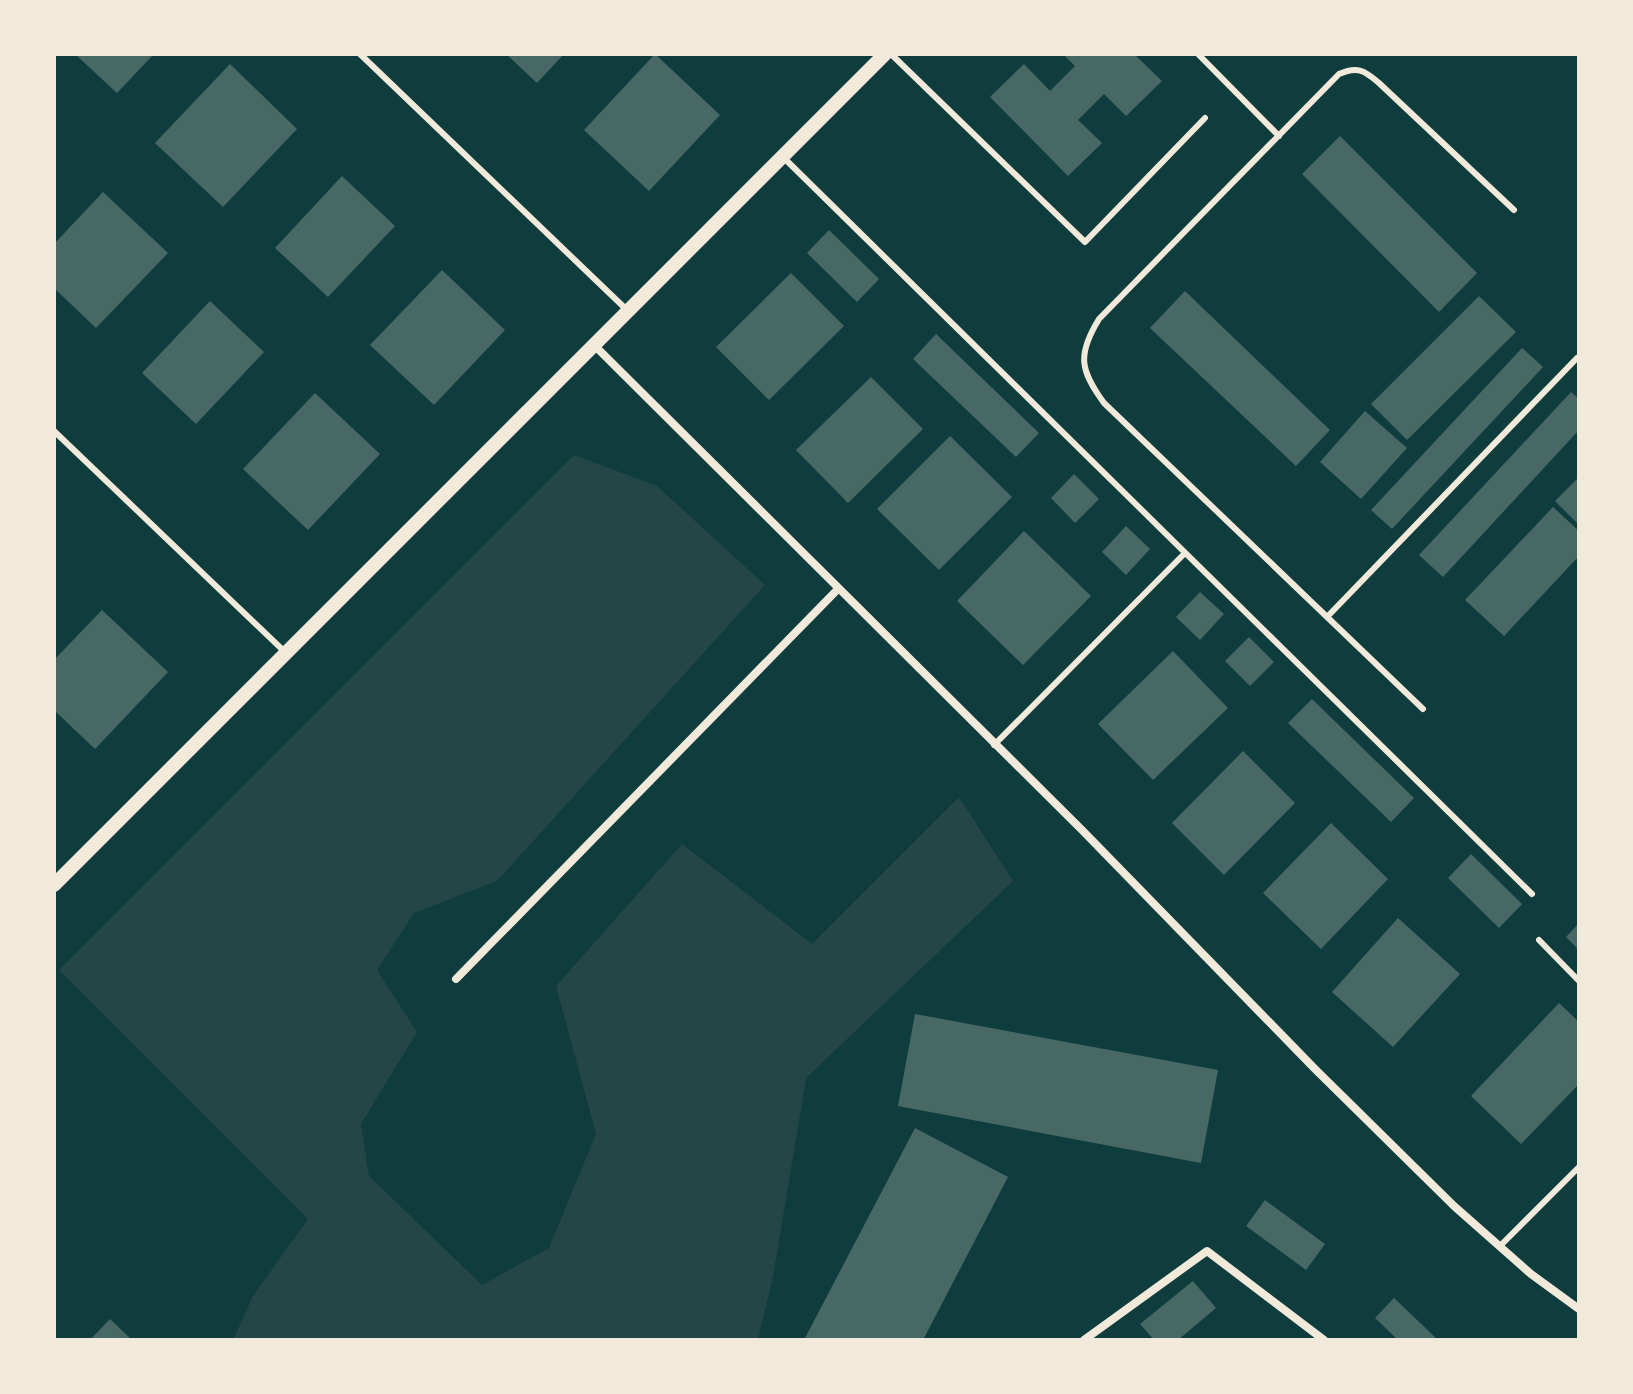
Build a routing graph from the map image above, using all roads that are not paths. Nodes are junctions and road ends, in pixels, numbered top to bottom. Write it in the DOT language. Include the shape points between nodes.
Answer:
graph roads {
  1 [pos="360,54"];
  2 [pos="885,54"];
  3 [pos="891,54"];
  4 [pos="1198,54"];
  5 [pos="1205,118"];
  6 [pos="1279,136"];
  7 [pos="782,156"];
  8 [pos="1514,210"];
  9 [pos="628,311"];
  10 [pos="594,345"];
  11 [pos="1577,358"];
  12 [pos="54,431"];
  13 [pos="1184,554"];
  14 [pos="838,589"];
  15 [pos="1328,616"];
  16 [pos="286,653"];
  17 [pos="1423,709"];
  18 [pos="994,745"];
  19 [pos="54,885"];
  20 [pos="1532,894"];
  21 [pos="1539,940"];
  22 [pos="456,979"];
  23 [pos="1579,981"];
  24 [pos="1579,1167"];
  25 [pos="1501,1245"];
  26 [pos="1579,1309"];
  27 [pos="1084,1340"];
  28 [pos="1324,1340"];
  1 -- 9 [label="lane"];
  2 -- 7 [label="street"];
  3 -- 5 [label="lane" via="1085,242"];
  4 -- 6 [label="lane"];
  6 -- 8 [label="lane" via="1339,74 1354,67 1364,70"];
  6 -- 15 [label="lane" via="1099,319 1083,357 1088,381 1104,403"];
  7 -- 9 [label="street"];
  7 -- 13 [label="lane"];
  9 -- 10 [label="street"];
  10 -- 14 [label="street"];
  10 -- 16 [label="street"];
  11 -- 15 [label="lane"];
  12 -- 16 [label="lane"];
  13 -- 18 [label="lane"];
  13 -- 20 [label="lane"];
  14 -- 18 [label="street"];
  14 -- 22 [label="street"];
  15 -- 17 [label="lane"];
  16 -- 19 [label="street"];
  18 -- 25 [label="street" via="1326,1080"];
  21 -- 23 [label="lane"];
  24 -- 25 [label="lane"];
  25 -- 26 [label="street"];
  27 -- 28 [label="street" via="1207,1251"];
}
